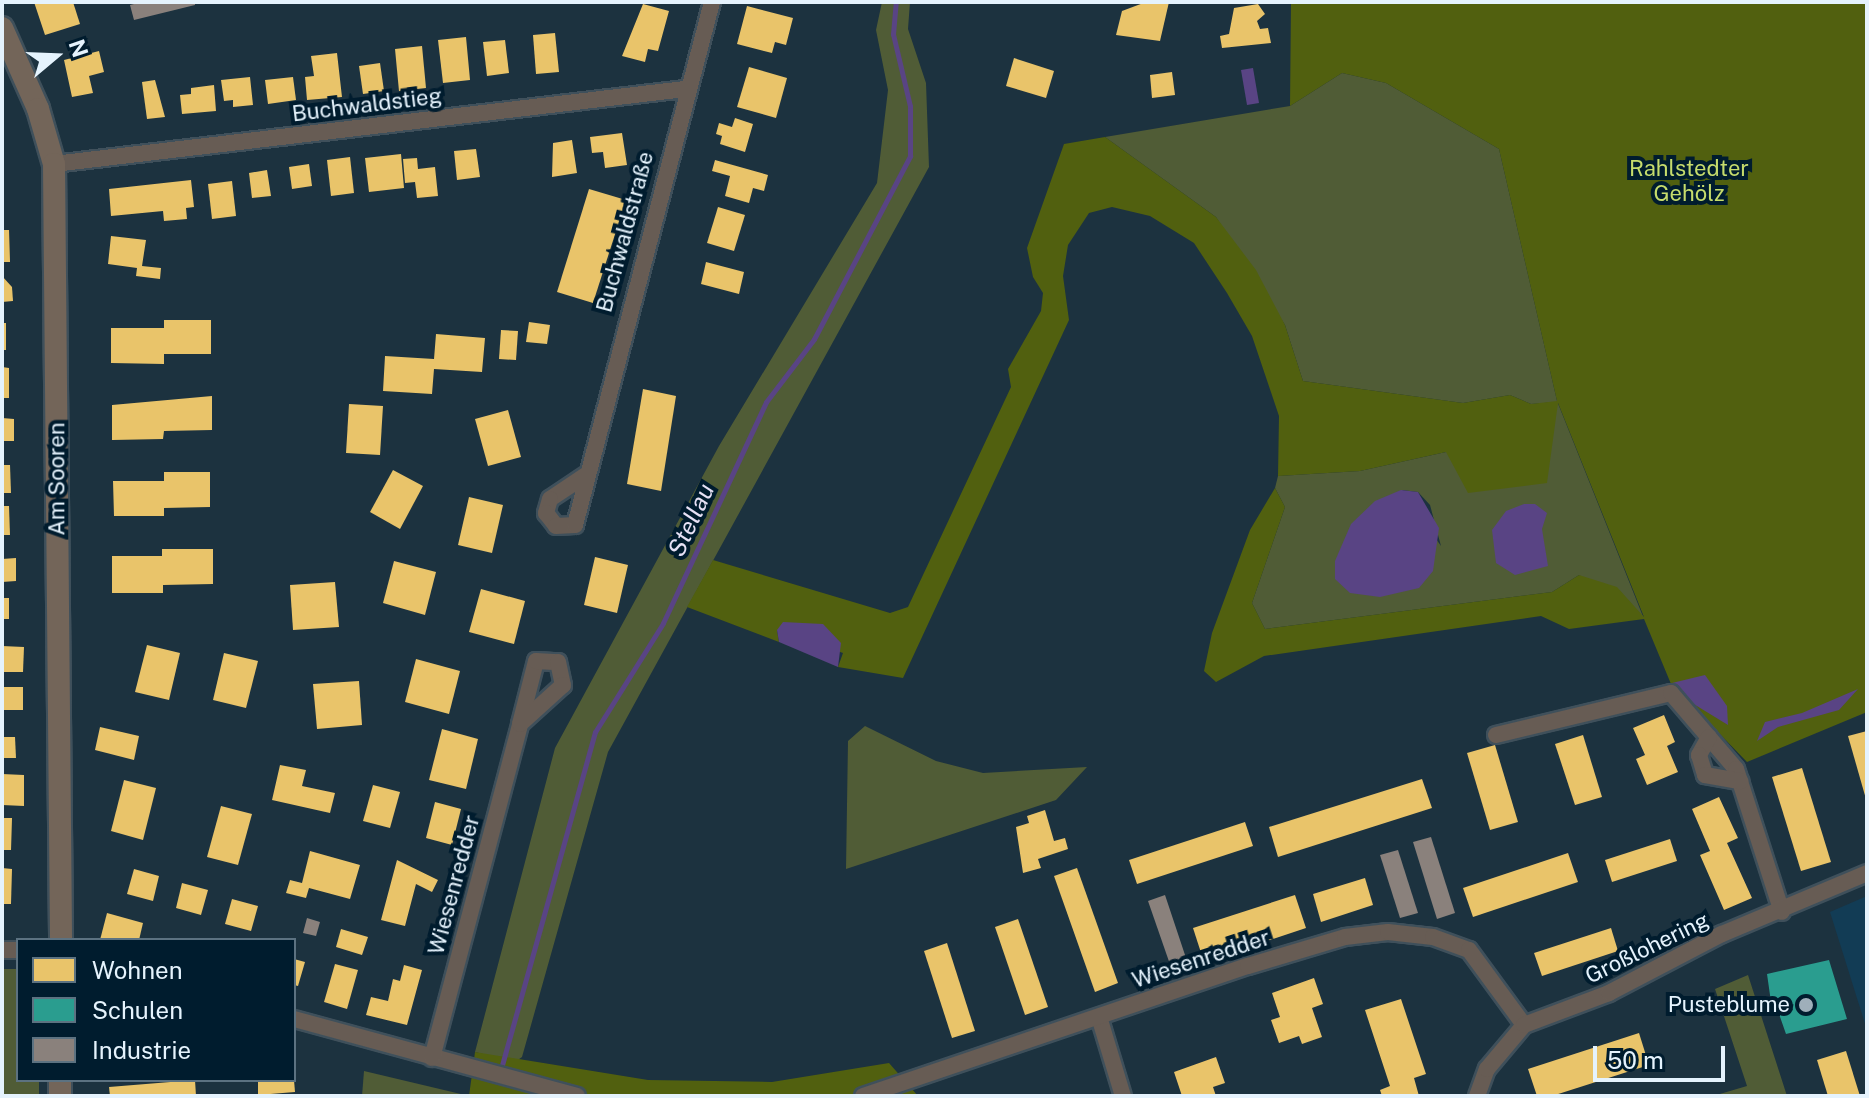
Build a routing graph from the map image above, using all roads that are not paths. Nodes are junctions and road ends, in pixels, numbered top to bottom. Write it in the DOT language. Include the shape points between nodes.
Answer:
graph roads {
  1 [pos="712,2"];
  2 [pos="2,28"];
  3 [pos="685,89"];
  4 [pos="54,164"];
  5 [pos="586,475"];
  6 [pos="520,724"];
  7 [pos="1496,735"];
  8 [pos="1709,737"];
  9 [pos="1740,781"];
  10 [pos="1867,873"];
  11 [pos="1782,912"];
  12 [pos="61,938"];
  13 [pos="296,1020"];
  14 [pos="1100,1020"];
  15 [pos="1524,1025"];
  16 [pos="432,1058"];
  17 [pos="577,1096"];
  18 [pos="863,1096"];
  19 [pos="1123,1096"];
  20 [pos="1477,1096"];
  1 -- 3 [label="street, Buchwaldstraße"];
  2 -- 4 [label="street, Am Sooren" via="38,109"];
  3 -- 4 [label="street, Buchwaldstieg"];
  3 -- 5 [label="street, Buchwaldstraße"];
  4 -- 12 [label="street, Am Sooren"];
  6 -- 16 [label="street, Wiesenredder"];
  7 -- 8 [label="street" via="1671,693"];
  8 -- 9 [label="street"];
  8 -- 9 [label="street" via="1699,755 1701,769 1718,782"];
  9 -- 11 [label="street"];
  10 -- 11 [label="street, Großlohering"];
  11 -- 15 [label="street, Großlohering" via="1722,934 1609,993"];
  13 -- 16 [label="street"];
  14 -- 15 [label="street, Wiesenredder" via="1140,1001 1345,937 1388,932 1433,937 1469,950"];
  14 -- 18 [label="street, Wiesenredder"];
  14 -- 19 [label="street"];
  15 -- 20 [label="street, Großlohering" via="1487,1069"];
  16 -- 17 [label="street"];
}
